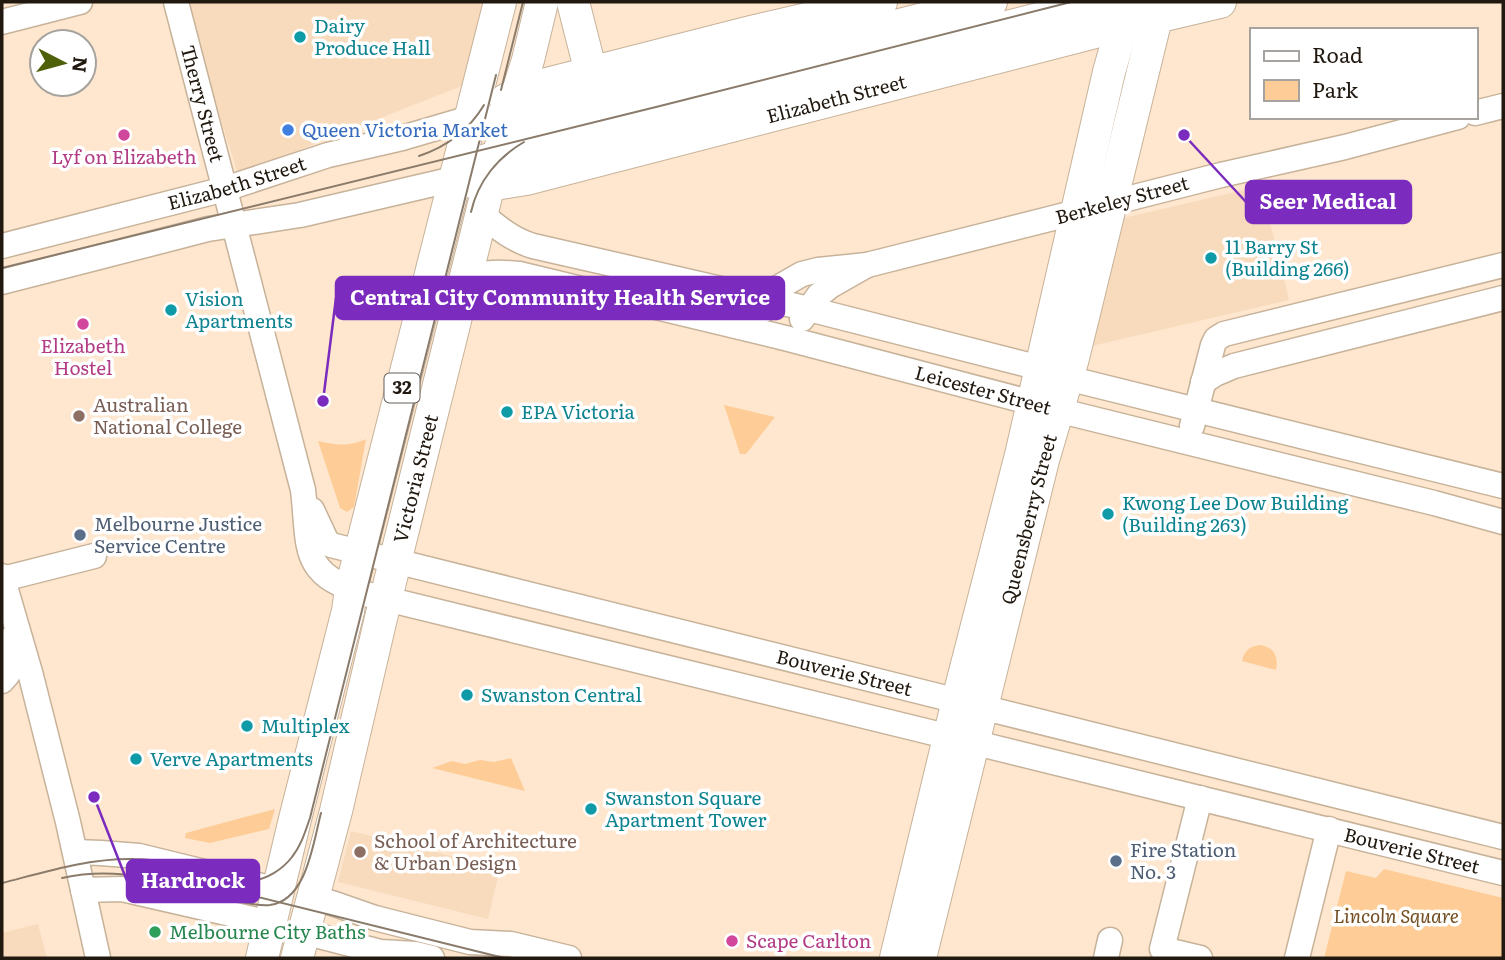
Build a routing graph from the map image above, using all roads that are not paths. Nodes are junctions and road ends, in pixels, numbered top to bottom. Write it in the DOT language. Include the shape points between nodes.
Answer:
graph roads {
  1 [pos="80,2"];
  2 [pos="176,2"];
  3 [pos="500,2"];
  4 [pos="542,2"];
  5 [pos="573,2"];
  6 [pos="881,2"];
  7 [pos="991,2"];
  8 [pos="1220,2"];
  9 [pos="1135,10"];
  10 [pos="5,15"];
  11 [pos="912,38"];
  12 [pos="1503,106"];
  13 [pos="514,108"];
  14 [pos="1477,112"];
  15 [pos="602,115"];
  16 [pos="470,118"];
  17 [pos="1450,119"];
  18 [pos="1094,133"];
  19 [pos="1125,139"];
  20 [pos="454,179"];
  21 [pos="489,185"];
  22 [pos="225,189"];
  23 [pos="1111,202"];
  24 [pos="1077,212"];
  25 [pos="235,225"];
  26 [pos="2,246"];
  27 [pos="534,246"];
  28 [pos="867,265"];
  29 [pos="1503,265"];
  30 [pos="526,276"];
  31 [pos="2,282"];
  32 [pos="464,286"];
  33 [pos="1503,298"];
  34 [pos="766,299"];
  35 [pos="809,309"];
  36 [pos="775,335"];
  37 [pos="1053,373"];
  38 [pos="1203,382"];
  39 [pos="1045,407"];
  40 [pos="1196,411"];
  41 [pos="1188,442"];
  42 [pos="1442,471"];
  43 [pos="1503,486"];
  44 [pos="303,490"];
  45 [pos="1434,503"];
  46 [pos="1503,522"];
  47 [pos="360,553"];
  48 [pos="94,556"];
  49 [pos="395,562"];
  50 [pos="2,578"];
  51 [pos="351,589"];
  52 [pos="386,599"];
  53 [pos="11,612"];
  54 [pos="26,659"];
  55 [pos="3,680"];
  56 [pos="970,704"];
  57 [pos="961,740"];
  58 [pos="1328,794"];
  59 [pos="1200,798"];
  60 [pos="1324,828"];
  61 [pos="1503,837"];
  62 [pos="75,852"];
  63 [pos="932,859"];
  64 [pos="1503,873"];
  65 [pos="83,890"];
  66 [pos="278,890"];
  67 [pos="313,898"];
  68 [pos="270,923"];
  69 [pos="300,945"];
  70 [pos="98,958"];
  71 [pos="262,958"];
  72 [pos="432,958"];
  73 [pos="569,958"];
  74 [pos="896,958"];
  75 [pos="920,958"];
  76 [pos="1200,958"];
  77 [pos="1297,958"];
  1 -- 10 [label="street"];
  2 -- 22 [label="street, Therry Street"];
  3 -- 16 [label="main road, Victoria Street / 32"];
  4 -- 13 [label="main road, Victoria Street / 32"];
  5 -- 15 [label="main road"];
  6 -- 15 [label="main road, Elizabeth Street" via="755,31"];
  7 -- 11 [label="main road, Elizabeth Street"];
  8 -- 9 [label="main road, Elizabeth Street"];
  9 -- 11 [label="main road, Elizabeth Street"];
  9 -- 18 [label="main road, Queensberry Street"];
  9 -- 19 [label="main road, Queensberry Street"];
  11 -- 15 [label="main road, Elizabeth Street"];
  11 -- 15 [label="main road, Elizabeth Street"];
  12 -- 14 [label="street"];
  13 -- 15 [label="main road, Elizabeth Street" via="530,89"];
  13 -- 16 [label="main road, Elizabeth Street"];
  13 -- 21 [label="main road, Victoria Street / 32"];
  15 -- 21 [label="main road, Elizabeth Street" via="526,179"];
  16 -- 20 [label="main road, Victoria Street / 32"];
  16 -- 22 [label="street, Elizabeth Street" via="328,155"];
  17 -- 23 [label="street, Berkeley Street"];
  18 -- 19 [label="main road"];
  18 -- 24 [label="main road, Queensberry Street"];
  19 -- 23 [label="main road, Queensberry Street"];
  20 -- 21 [label="main road, Elizabeth Street"];
  20 -- 25 [label="street, Elizabeth Street" via="300,215"];
  20 -- 47 [label="main road, Victoria Street / 32"];
  21 -- 27 [label="street, Leicester Street" via="508,235"];
  21 -- 32 [label="main road, Victoria Street / 32"];
  22 -- 25 [label="street, Therry Street"];
  22 -- 26 [label="street, Elizabeth Street"];
  23 -- 24 [label="main road, Berkeley Street"];
  23 -- 37 [label="main road, Queensberry Street"];
  24 -- 28 [label="street, Berkeley Street"];
  24 -- 37 [label="main road, Queensberry Street"];
  25 -- 31 [label="street, Elizabeth Street"];
  25 -- 44 [label="street, Therry Street"];
  27 -- 30 [label="street"];
  27 -- 34 [label="street, Leicester Street"];
  28 -- 34 [label="street, Berkeley Street" via="802,274 778,286"];
  28 -- 35 [label="street, Berkeley Street" via="824,291"];
  29 -- 38 [label="street" via="1224,334 1213,345"];
  30 -- 32 [label="street, Leicester Street" via="484,274"];
  30 -- 36 [label="street, Leicester Street"];
  32 -- 49 [label="main road, Victoria Street / 32"];
  33 -- 38 [label="street" via="1234,366"];
  34 -- 35 [label="street, Leicester Street"];
  34 -- 36 [label="street" via="764,316"];
  35 -- 36 [label="street, Berkeley Street" via="798,323"];
  35 -- 37 [label="street, Leicester Street"];
  36 -- 39 [label="street, Leicester Street"];
  37 -- 39 [label="main road, Queensberry Street"];
  37 -- 40 [label="street, Leicester Street"];
  38 -- 40 [label="street"];
  39 -- 41 [label="street, Leicester Street"];
  39 -- 56 [label="main road, Queensberry Street"];
  40 -- 41 [label="street"];
  40 -- 42 [label="street, Leicester Street"];
  41 -- 45 [label="street, Leicester Street"];
  42 -- 43 [label="street, Leicester Street"];
  42 -- 45 [label="street"];
  44 -- 47 [label="street, Therry Street" via="329,543"];
  44 -- 51 [label="street, Therry Street" via="312,559 335,583"];
  45 -- 46 [label="street, Leicester Street"];
  47 -- 49 [label="street, Bouverie Street"];
  47 -- 51 [label="main road, Victoria Street / 32"];
  48 -- 50 [label="street"];
  49 -- 52 [label="main road, Victoria Street / 32"];
  49 -- 56 [label="street, Bouverie Street"];
  50 -- 53 [label="street"];
  51 -- 52 [label="street, Bouverie Street"];
  51 -- 66 [label="main road, Victoria Street / 32"];
  52 -- 57 [label="street, Bouverie Street"];
  52 -- 67 [label="main road, Victoria Street / 32"];
  53 -- 54 [label="street"];
  53 -- 55 [label="street" via="15,657"];
  54 -- 55 [label="street" via="16,673"];
  54 -- 62 [label="street"];
  56 -- 57 [label="main road, Queensberry Street"];
  56 -- 58 [label="street, Bouverie Street"];
  57 -- 59 [label="street, Bouverie Street"];
  57 -- 63 [label="main road, Queensberry Street"];
  58 -- 60 [label="street, Bouverie Street"];
  58 -- 61 [label="street, Bouverie Street"];
  59 -- 60 [label="street, Bouverie Street"];
  59 -- 76 [label="street" via="1163,949"];
  60 -- 64 [label="street, Bouverie Street"];
  60 -- 77 [label="street"];
  62 -- 65 [label="street"];
  62 -- 66 [label="street" via="139,856"];
  63 -- 74 [label="main road, Queensberry Street"];
  63 -- 75 [label="main road, Queensberry Street"];
  65 -- 68 [label="street" via="122,889"];
  65 -- 70 [label="street"];
  66 -- 67 [label="main road"];
  66 -- 68 [label="main road, Victoria Street / 32"];
  67 -- 69 [label="main road, Victoria Street / 32"];
  67 -- 73 [label="street" via="470,942 512,944"];
  68 -- 69 [label="main road"];
  68 -- 71 [label="main road, Victoria Street / 32"];
  69 -- 72 [label="street"];
}
